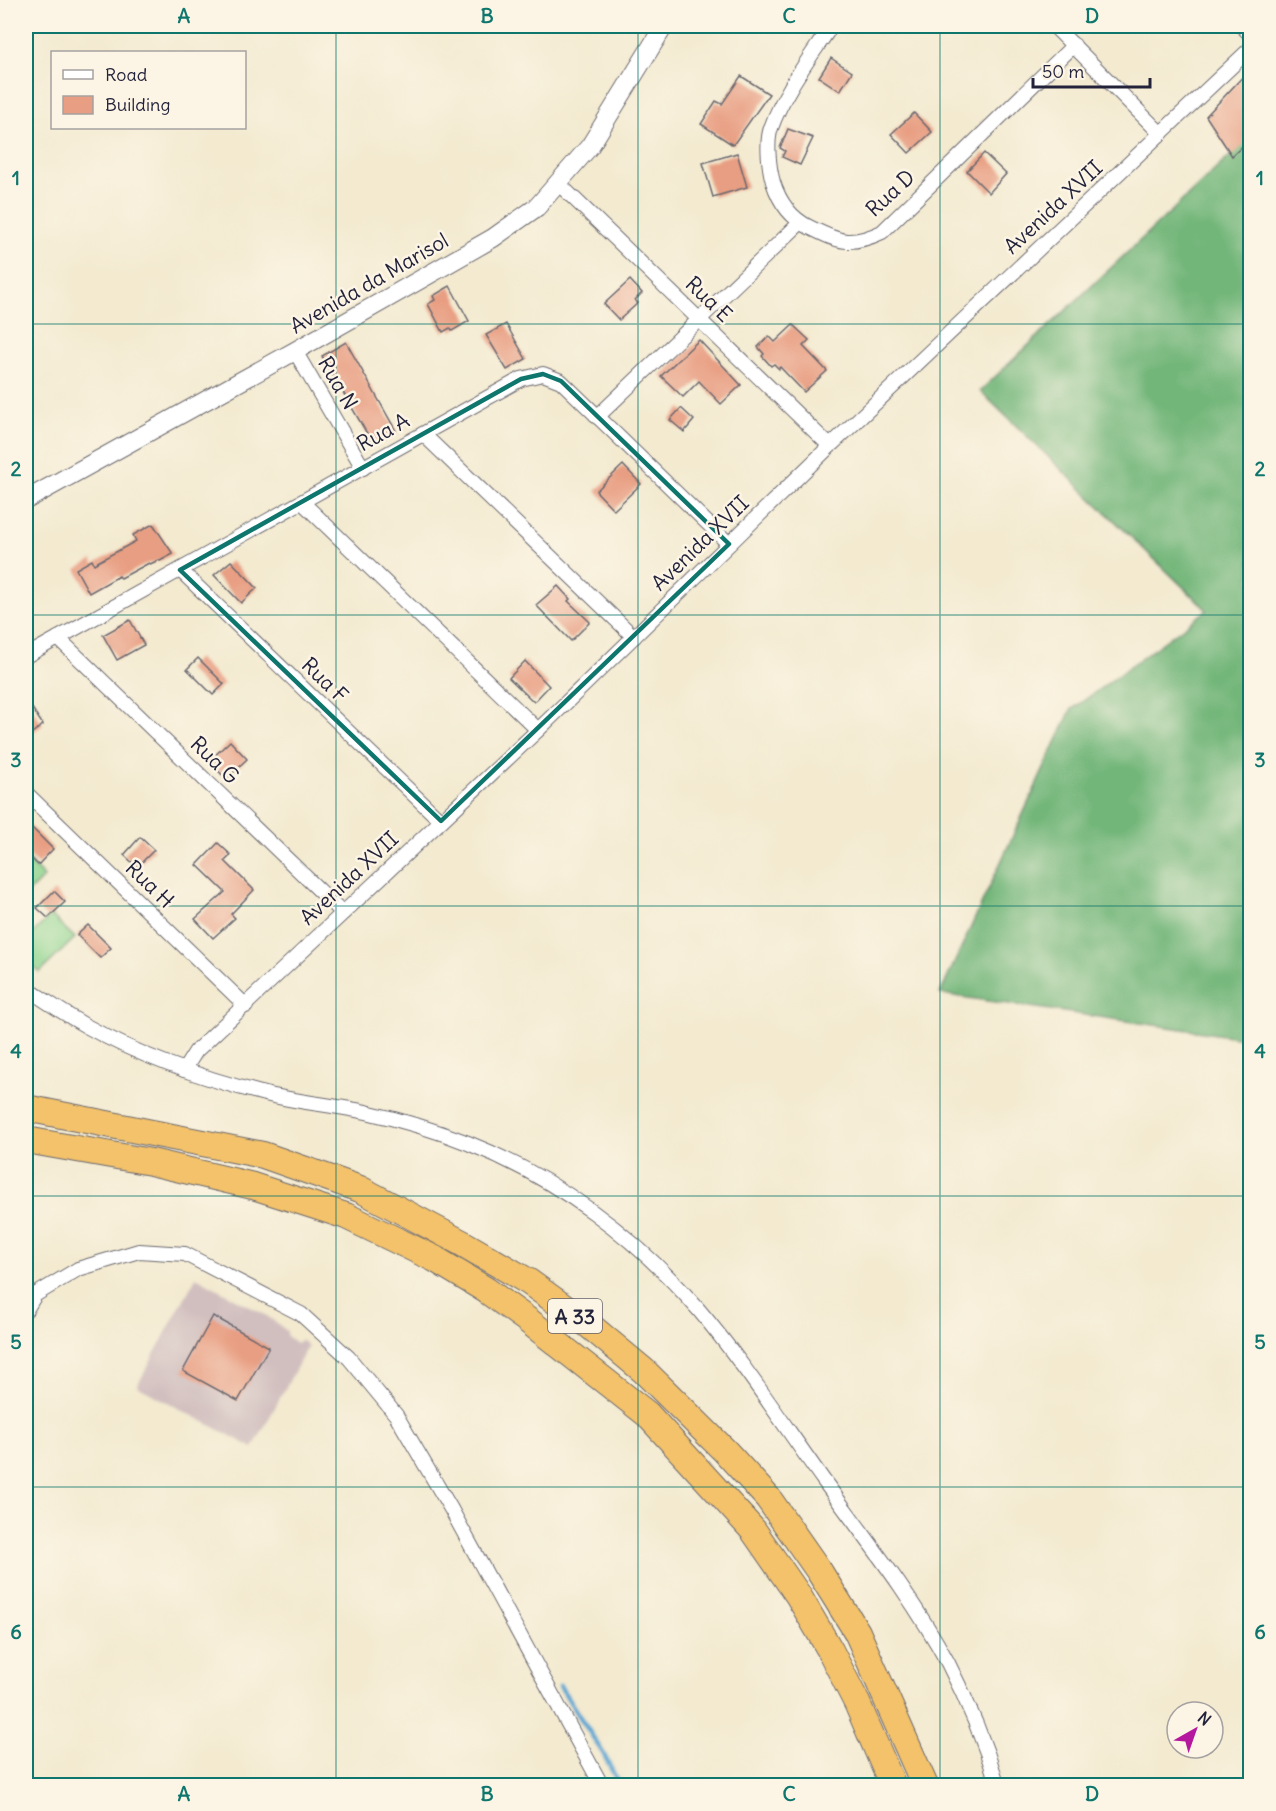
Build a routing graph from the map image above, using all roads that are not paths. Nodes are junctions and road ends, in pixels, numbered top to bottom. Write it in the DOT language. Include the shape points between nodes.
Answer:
graph roads {
  1 [pos="664,26"];
  2 [pos="831,26"];
  3 [pos="1054,26"];
  4 [pos="1242,26"];
  5 [pos="1251,34"];
  6 [pos="1074,45"];
  7 [pos="1251,49"];
  8 [pos="1161,134"];
  9 [pos="558,183"];
  10 [pos="800,223"];
  11 [pos="699,319"];
  12 [pos="295,351"];
  13 [pos="597,417"];
  14 [pos="423,434"];
  15 [pos="831,446"];
  16 [pos="363,468"];
  17 [pos="26,500"];
  18 [pos="302,502"];
  19 [pos="729,544"];
  20 [pos="180,570"];
  21 [pos="634,637"];
  22 [pos="58,638"];
  23 [pos="26,656"];
  24 [pos="538,730"];
  25 [pos="26,793"];
  26 [pos="441,821"];
  27 [pos="343,913"];
  28 [pos="26,988"];
  29 [pos="246,1005"];
  30 [pos="184,1070"];
  31 [pos="26,1108"];
  32 [pos="26,1140"];
  33 [pos="26,1310"];
  34 [pos="602,1785"];
  35 [pos="893,1785"];
  36 [pos="925,1785"];
  37 [pos="998,1785"];
  1 -- 9 [label="street, Avenida da Marisol" via="590,146"];
  2 -- 10 [label="street, Rua D" via="787,93 770,130 769,168 778,199"];
  3 -- 6 [label="street"];
  4 -- 5 [label="street"];
  6 -- 8 [label="street"];
  6 -- 10 [label="street, Rua D" via="882,232 862,241 834,240"];
  7 -- 8 [label="street, Avenida XVII"];
  8 -- 15 [label="street, Avenida XVII"];
  9 -- 11 [label="street, Rua E"];
  9 -- 12 [label="street, Avenida da Marisol" via="537,207 493,238"];
  10 -- 11 [label="street"];
  11 -- 13 [label="street"];
  11 -- 15 [label="street, Rua E"];
  12 -- 16 [label="street, Rua N"];
  12 -- 17 [label="street, Avenida da Marisol"];
  13 -- 14 [label="street, Rua A" via="561,381 543,374 521,379"];
  13 -- 19 [label="street, Rua A"];
  14 -- 16 [label="street, Rua A"];
  14 -- 21 [label="street"];
  15 -- 19 [label="street, Avenida XVII"];
  16 -- 18 [label="street, Rua A"];
  18 -- 20 [label="street, Rua A"];
  18 -- 24 [label="street"];
  19 -- 21 [label="street, Avenida XVII"];
  20 -- 22 [label="street, Rua A"];
  20 -- 26 [label="street, Rua F"];
  21 -- 24 [label="street, Avenida XVII"];
  22 -- 23 [label="street, Rua A"];
  22 -- 27 [label="street, Rua G"];
  24 -- 26 [label="street, Avenida XVII"];
  25 -- 29 [label="street, Rua H"];
  26 -- 27 [label="street, Avenida XVII"];
  27 -- 29 [label="street, Avenida XVII"];
  28 -- 30 [label="street" via="87,1027"];
  29 -- 30 [label="street, Avenida XVII" via="196,1051"];
  30 -- 37 [label="street" via="262,1094 422,1126 469,1143 543,1179 633,1243 701,1312 903,1591 947,1662 971,1711"];
  31 -- 36 [label="highway, A 33" via="262,1155 360,1189 529,1282 590,1326 644,1371 768,1498 857,1632"];
  32 -- 35 [label="highway, A 33" via="151,1162 253,1186 346,1216 435,1259 526,1319 647,1414 753,1530 830,1650"];
  33 -- 34 [label="street" via="36,1295 78,1269 139,1251 185,1254 300,1314 349,1358 396,1414"];
}
